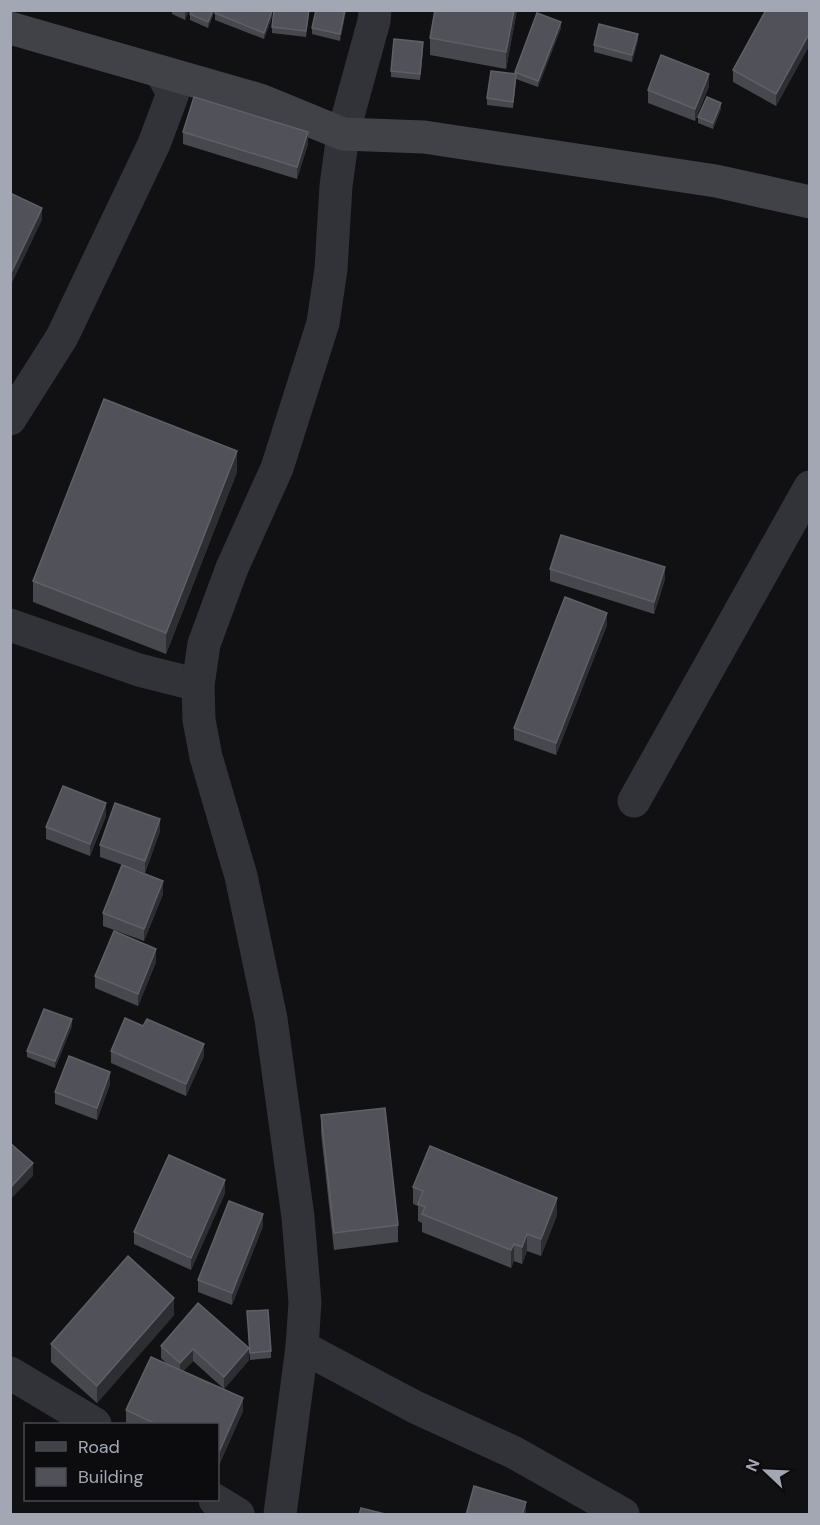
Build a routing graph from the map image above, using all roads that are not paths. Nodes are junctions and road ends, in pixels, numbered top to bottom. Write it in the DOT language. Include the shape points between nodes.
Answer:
graph roads {
  1 [pos="375,10"];
  2 [pos="10,28"];
  3 [pos="161,72"];
  4 [pos="343,134"];
  5 [pos="810,202"];
  6 [pos="10,419"];
  7 [pos="810,487"];
  8 [pos="10,625"];
  9 [pos="198,685"];
  10 [pos="634,801"];
  11 [pos="302,1347"];
  12 [pos="10,1373"];
  13 [pos="92,1423"];
  14 [pos="217,1501"];
  15 [pos="238,1515"];
  16 [pos="280,1515"];
  17 [pos="623,1515"];
  1 -- 4 [label="street"];
  2 -- 3 [label="main road"];
  3 -- 4 [label="main road" via="260,100"];
  3 -- 6 [label="street" via="173,93 154,144 62,338"];
  4 -- 5 [label="main road" via="436,138 716,181"];
  4 -- 9 [label="street" via="323,322 277,468 232,568 204,644"];
  7 -- 10 [label="street"];
  8 -- 9 [label="street" via="140,670"];
  9 -- 11 [label="street" via="206,757 241,876 271,1019 298,1217 304,1302"];
  11 -- 16 [label="street"];
  11 -- 17 [label="street" via="415,1407 515,1453"];
  12 -- 13 [label="street"];
  14 -- 15 [label="street"];
}
